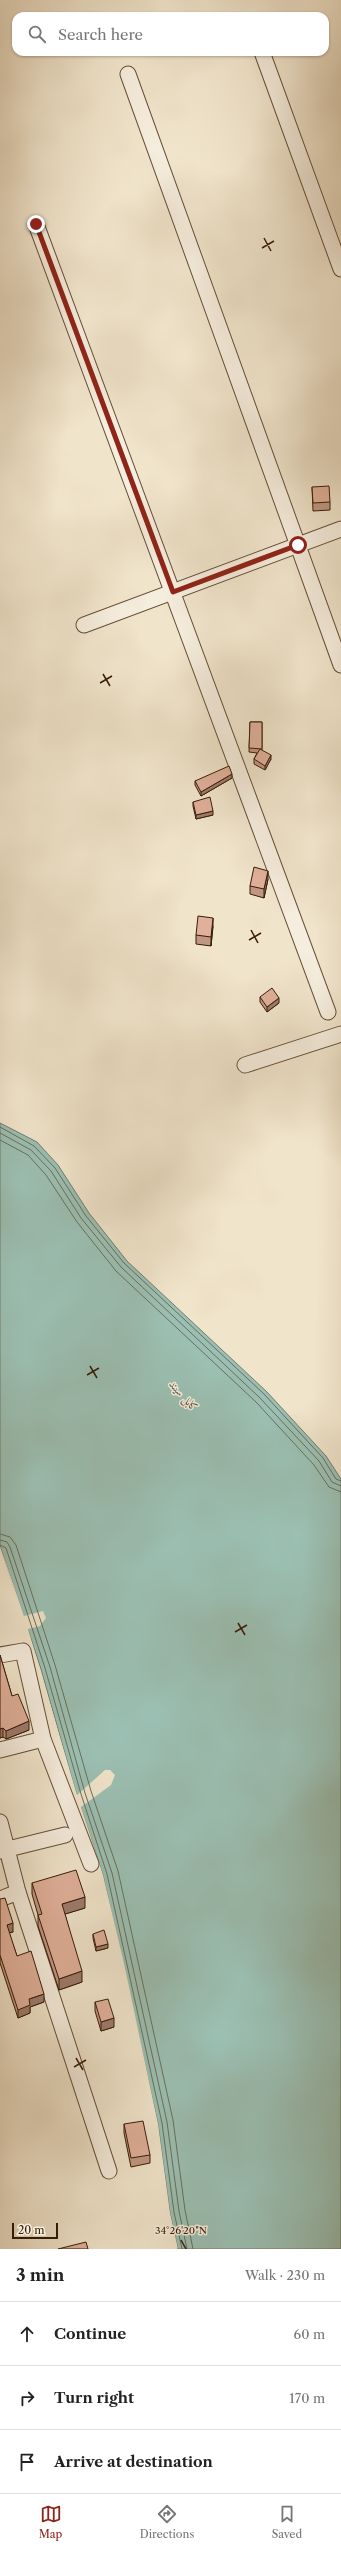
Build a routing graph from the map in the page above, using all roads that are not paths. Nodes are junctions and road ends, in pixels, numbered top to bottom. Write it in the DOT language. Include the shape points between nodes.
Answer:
graph roads {
  1 [pos="263,56"];
  2 [pos="128,74"];
  3 [pos="36,224"];
  4 [pos="341,269"];
  5 [pos="341,529"];
  6 [pos="298,545"];
  7 [pos="173,592"];
  8 [pos="84,625"];
  9 [pos="341,665"];
  10 [pos="328,1012"];
  11 [pos="341,1034"];
  12 [pos="245,1065"];
  13 [pos="0,1655"];
  14 [pos="43,1739"];
  15 [pos="0,1750"];
  16 [pos="0,1822"];
  17 [pos="65,1835"];
  18 [pos="4,1850"];
  19 [pos="91,1864"];
  20 [pos="18,1892"];
  21 [pos="0,1899"];
  22 [pos="109,2171"];
  1 -- 4 [label="street"];
  2 -- 6 [label="street"];
  3 -- 7 [label="street"];
  5 -- 6 [label="street"];
  6 -- 7 [label="street"];
  6 -- 9 [label="street"];
  7 -- 8 [label="street"];
  7 -- 10 [label="street"];
  11 -- 12 [label="street"];
  13 -- 14 [label="street" via="23,1651"];
  14 -- 15 [label="street"];
  14 -- 19 [label="street"];
  16 -- 18 [label="street"];
  17 -- 18 [label="street"];
  18 -- 20 [label="street"];
  20 -- 21 [label="street"];
  20 -- 22 [label="street"];
}
